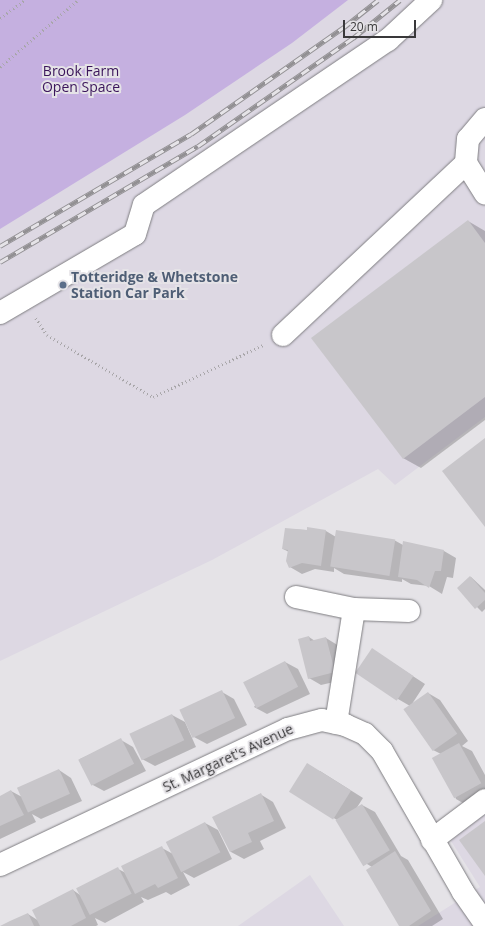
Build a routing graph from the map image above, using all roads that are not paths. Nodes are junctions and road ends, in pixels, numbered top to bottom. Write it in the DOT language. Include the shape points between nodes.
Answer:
graph roads {
  1 [pos="431,0"];
  2 [pos="485,119"];
  3 [pos="466,163"];
  4 [pos="485,193"];
  5 [pos="0,313"];
  6 [pos="283,335"];
  7 [pos="296,597"];
  8 [pos="354,609"];
  9 [pos="409,611"];
  10 [pos="336,723"];
  11 [pos="485,800"];
  12 [pos="432,840"];
  13 [pos="0,865"];
  14 [pos="485,923"];
  1 -- 5 [label="street" via="388,40 144,205 135,234"];
  2 -- 3 [label="street" via="468,139"];
  3 -- 4 [label="street"];
  3 -- 6 [label="street"];
  7 -- 8 [label="street"];
  8 -- 9 [label="street"];
  8 -- 10 [label="street"];
  10 -- 12 [label="street, St. Margaret's Avenue" via="365,734 382,751"];
  10 -- 13 [label="street, St. Margaret's Avenue" via="322,720 288,729"];
  11 -- 12 [label="street"];
  12 -- 14 [label="street, St. Margaret's Avenue"];
}
